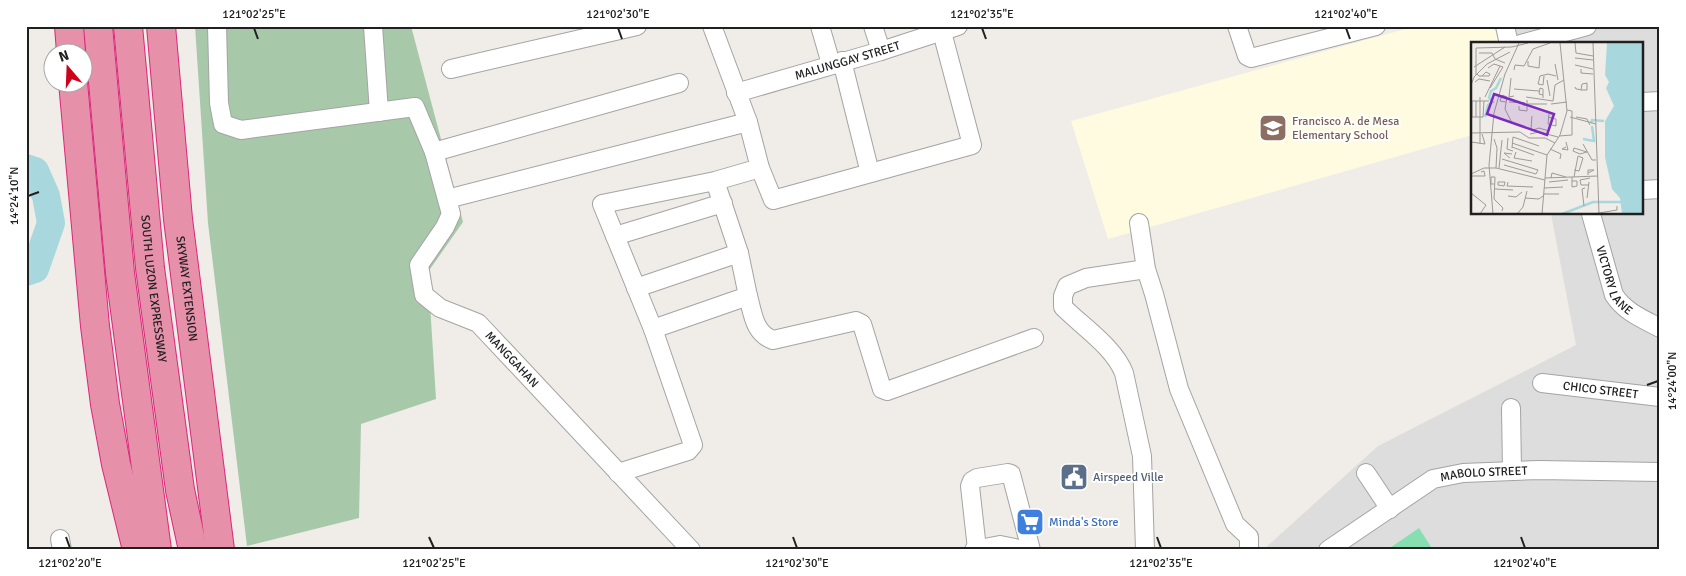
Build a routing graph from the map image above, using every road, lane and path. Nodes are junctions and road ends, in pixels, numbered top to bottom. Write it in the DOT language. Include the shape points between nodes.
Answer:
graph roads {
  1 [pos="69,26"];
  2 [pos="98,26"];
  3 [pos="128,26"];
  4 [pos="162,26"];
  5 [pos="217,26"];
  6 [pos="373,26"];
  7 [pos="636,26"];
  8 [pos="712,26"];
  9 [pos="820,26"];
  10 [pos="873,26"];
  11 [pos="1237,26"];
  12 [pos="1376,26"];
  13 [pos="1505,26"];
  14 [pos="1587,26"];
  15 [pos="950,29"];
  16 [pos="1556,39"];
  17 [pos="70,42"];
  18 [pos="1509,42"];
  19 [pos="1535,42"];
  20 [pos="881,51"];
  21 [pos="837,62"];
  22 [pos="451,69"];
  23 [pos="679,83"];
  24 [pos="73,92"];
  25 [pos="736,93"];
  26 [pos="1660,101"];
  27 [pos="1644,102"];
  28 [pos="379,112"];
  29 [pos="748,122"];
  30 [pos="434,152"];
  31 [pos="760,168"];
  32 [pos="870,173"];
  33 [pos="715,181"];
  34 [pos="1660,189"];
  35 [pos="1644,190"];
  36 [pos="447,199"];
  37 [pos="723,203"];
  38 [pos="1591,215"];
  39 [pos="1139,223"];
  40 [pos="615,236"];
  41 [pos="739,253"];
  42 [pos="1146,269"];
  43 [pos="636,288"];
  44 [pos="748,296"];
  45 [pos="1660,328"];
  46 [pos="653,329"];
  47 [pos="1034,338"];
  48 [pos="1542,383"];
  49 [pos="1660,397"];
  50 [pos="1511,408"];
  51 [pos="1512,471"];
  52 [pos="1660,472"];
  53 [pos="618,473"];
  54 [pos="1366,473"];
  55 [pos="1390,508"];
  56 [pos="137,550"];
  57 [pos="156,550"];
  58 [pos="193,550"];
  59 [pos="220,550"];
  60 [pos="691,550"];
  61 [pos="975,550"];
  62 [pos="1024,550"];
  63 [pos="1032,550"];
  64 [pos="1145,550"];
  65 [pos="1249,550"];
  66 [pos="1328,550"];
  1 -- 17 [label="highway"];
  2 -- 57 [label="highway" via="120,274"];
  3 -- 58 [label="highway, SOUTH LUZON EXPRESSWAY" via="150,268 180,490"];
  4 -- 59 [label="highway, SKYWAY EXTENSION" via="178,219"];
  5 -- 28 [label="street" via="219,103 223,124 241,130"];
  6 -- 28 [label="street"];
  7 -- 22 [label="street"];
  8 -- 25 [label="street"];
  9 -- 21 [label="street"];
  10 -- 20 [label="street"];
  11 -- 12 [label="street" via="1247,56 1251,58"];
  13 -- 18 [label="street"];
  14 -- 16 [label="street"];
  15 -- 20 [label="street, MALUNGGAY STREET"];
  15 -- 32 [label="street" via="972,145"];
  16 -- 19 [label="street"];
  20 -- 21 [label="street, MALUNGGAY STREET"];
  21 -- 25 [label="street, MALUNGGAY STREET"];
  21 -- 32 [label="street"];
  23 -- 30 [label="street"];
  24 -- 56 [label="highway" via="105,404"];
  25 -- 29 [label="street"];
  26 -- 27 [label="street"];
  28 -- 30 [label="street, MANGGAHAN" via="415,107"];
  29 -- 31 [label="street"];
  29 -- 36 [label="street"];
  30 -- 36 [label="street, MANGGAHAN"];
  31 -- 32 [label="street" via="772,200"];
  31 -- 33 [label="street"];
  33 -- 37 [label="street"];
  33 -- 40 [label="street" via="602,204"];
  34 -- 35 [label="street"];
  36 -- 53 [label="street, MANGGAHAN" via="450,214 445,227 419,266 424,295 440,308 478,323"];
  37 -- 40 [label="street"];
  37 -- 41 [label="street"];
  38 -- 45 [label="street, VICTORY LANE" via="1614,296 1620,305"];
  39 -- 42 [label="street"];
  40 -- 43 [label="street"];
  41 -- 43 [label="street"];
  41 -- 44 [label="street"];
  42 -- 64 [label="street" via="1086,278 1067,286 1063,296 1063,307 1112,353 1124,373 1142,456"];
  42 -- 65 [label="street" via="1179,389 1235,524 1248,537"];
  43 -- 46 [label="street"];
  44 -- 46 [label="street"];
  44 -- 47 [label="street" via="758,330 773,340 856,321 862,324 882,389 887,391"];
  46 -- 53 [label="street" via="692,445 688,452"];
  48 -- 49 [label="street, CHICO STREET"];
  50 -- 51 [label="street"];
  51 -- 52 [label="street, MABOLO STREET"];
  51 -- 55 [label="street, MABOLO STREET" via="1463,473 1433,479"];
  53 -- 60 [label="street, MANGGAHAN"];
  54 -- 55 [label="street"];
  55 -- 66 [label="street, MABOLO STREET"];
  61 -- 62 [label="street" via="1000,546"];
  61 -- 63 [label="street" via="972,481 1008,473 1011,474"];
}
